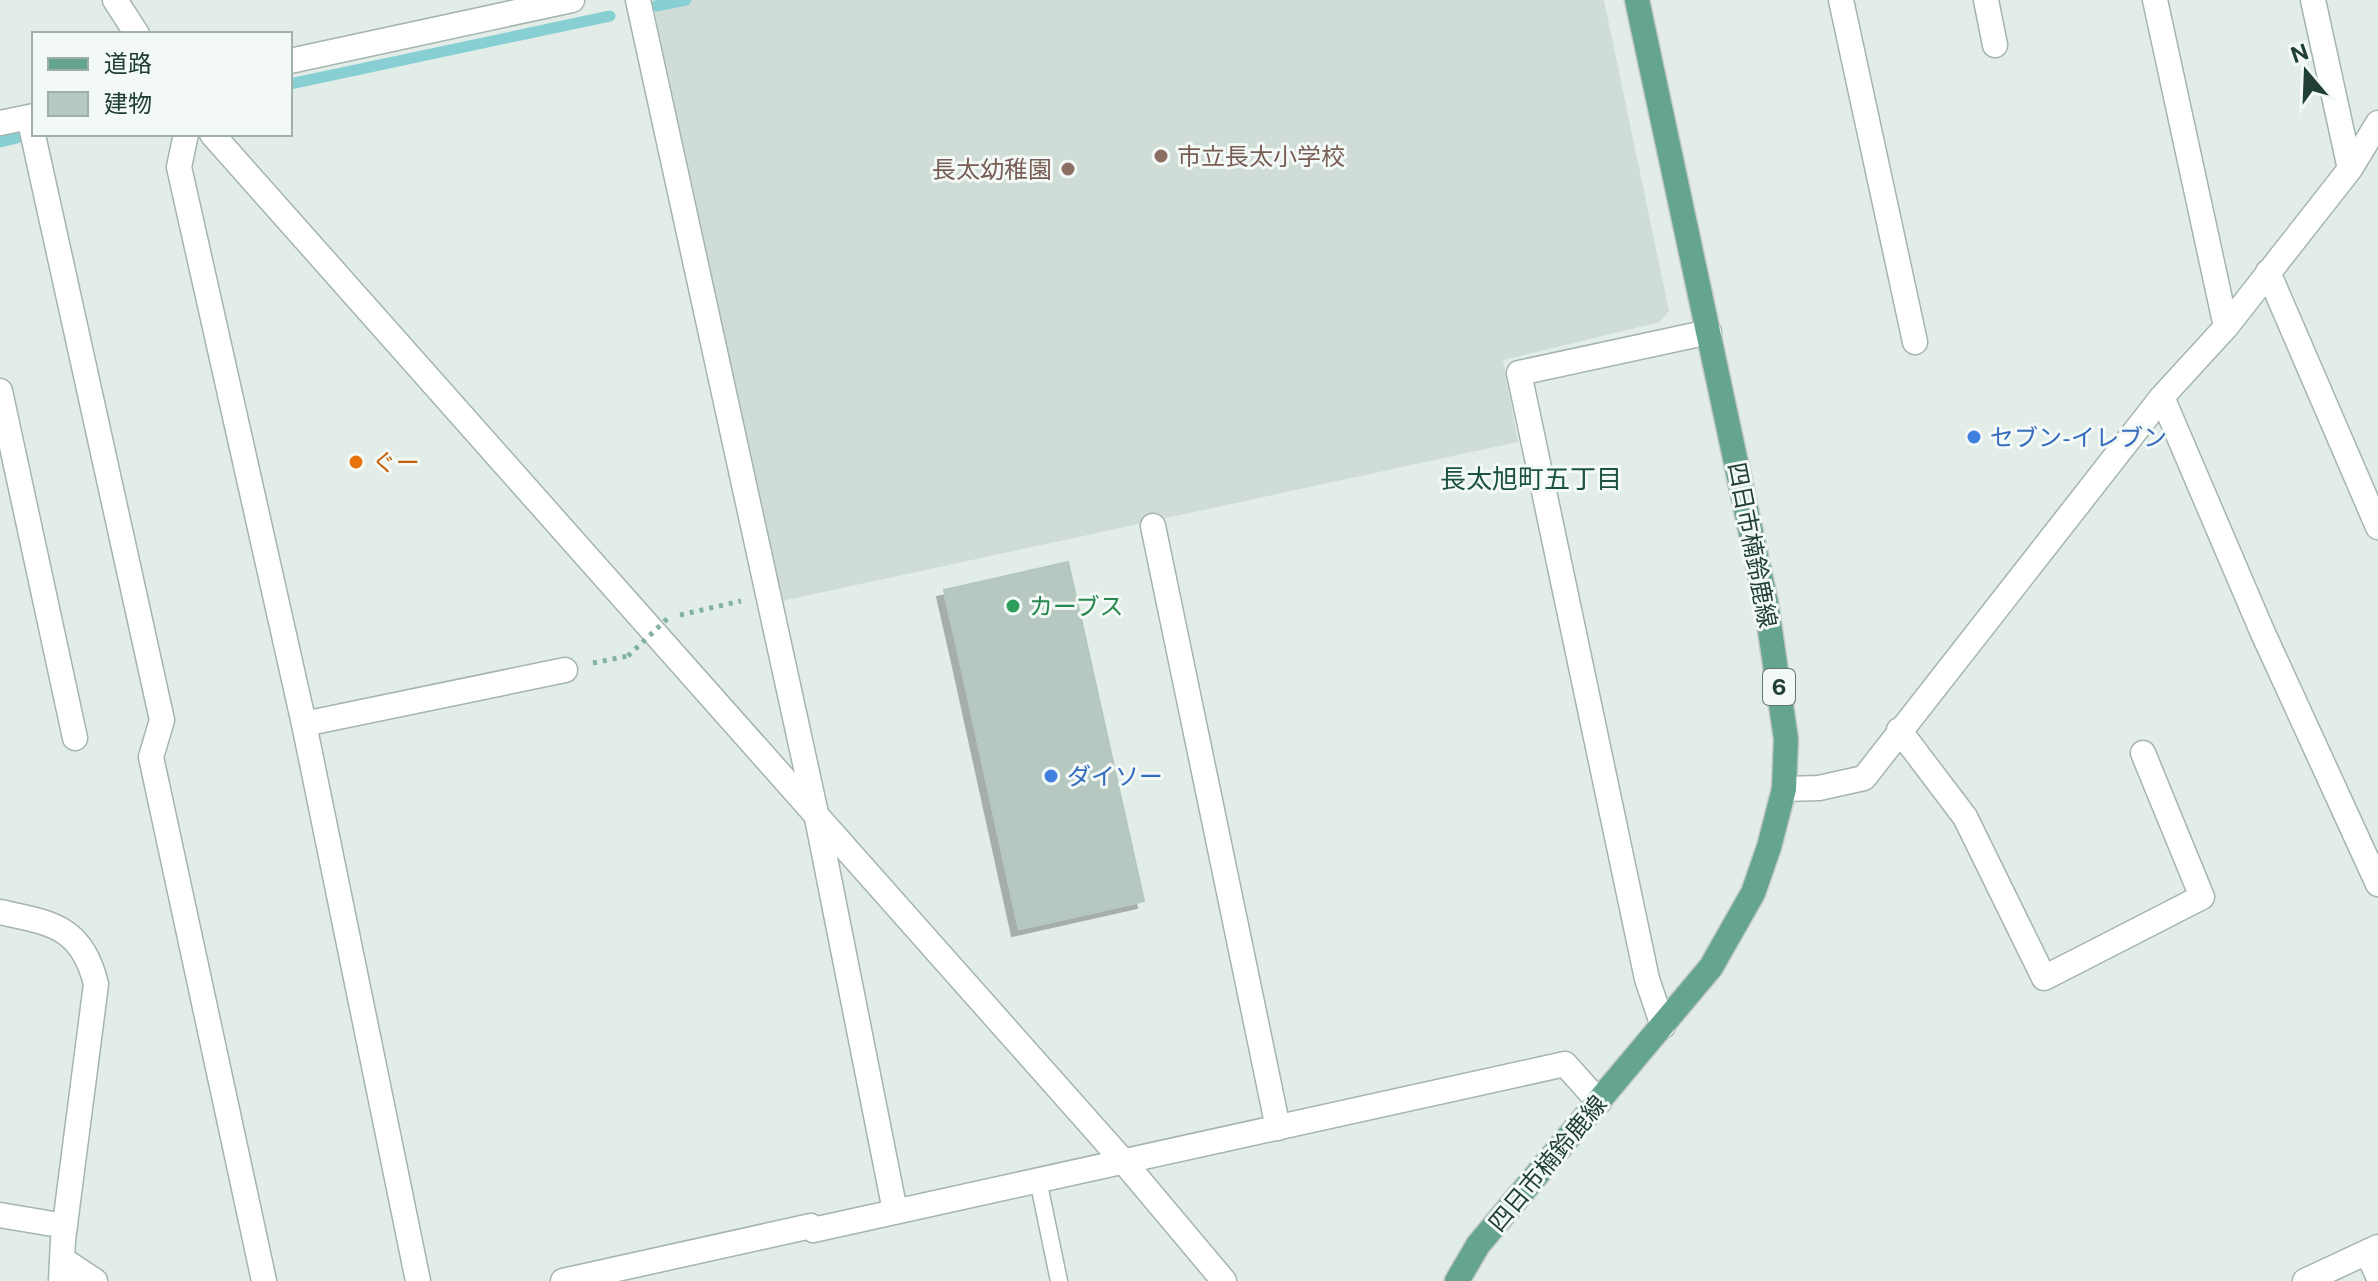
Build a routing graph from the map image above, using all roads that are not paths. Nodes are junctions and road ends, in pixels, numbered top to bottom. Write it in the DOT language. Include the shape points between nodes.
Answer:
graph roads {
  1 [pos="115,0"];
  2 [pos="572,0"];
  3 [pos="638,0"];
  4 [pos="1637,0"];
  5 [pos="1841,0"];
  6 [pos="1986,0"];
  7 [pos="2155,0"];
  8 [pos="2313,0"];
  9 [pos="136,32"];
  10 [pos="1995,45"];
  11 [pos="292,61"];
  12 [pos="32,116"];
  13 [pos="0,123"];
  14 [pos="2378,123"];
  15 [pos="36,136"];
  16 [pos="186,136"];
  17 [pos="214,136"];
  18 [pos="2350,169"];
  19 [pos="2268,272"];
  20 [pos="2226,327"];
  21 [pos="1709,332"];
  22 [pos="1915,342"];
  23 [pos="0,391"];
  24 [pos="2162,397"];
  25 [pos="1153,526"];
  26 [pos="2378,527"];
  27 [pos="565,670"];
  28 [pos="304,724"];
  29 [pos="1899,730"];
  30 [pos="75,738"];
  31 [pos="2143,753"];
  32 [pos="1784,789"];
  33 [pos="817,818"];
  34 [pos="2378,884"];
  35 [pos="0,912"];
  36 [pos="1663,1026"];
  37 [pos="1599,1102"];
  38 [pos="1278,1128"];
  39 [pos="1124,1162"];
  40 [pos="1038,1180"];
  41 [pos="895,1211"];
  42 [pos="0,1215"];
  43 [pos="65,1226"];
  44 [pos="2373,1250"];
  45 [pos="63,1271"];
  46 [pos="2378,1276"];
  47 [pos="95,1281"];
  48 [pos="264,1281"];
  49 [pos="418,1281"];
  50 [pos="563,1281"];
  51 [pos="1059,1281"];
  52 [pos="1224,1281"];
  53 [pos="1457,1281"];
  54 [pos="2305,1281"];
  1 -- 9 [label="street"];
  2 -- 11 [label="street"];
  3 -- 33 [label="street"];
  4 -- 21 [label="main road, 四日市楠鈴鹿線 / 6"];
  5 -- 22 [label="street"];
  6 -- 10 [label="street"];
  7 -- 20 [label="street"];
  8 -- 18 [label="street"];
  12 -- 13 [label="street"];
  14 -- 18 [label="street"];
  15 -- 48 [label="street" via="162,720 151,757"];
  16 -- 28 [label="street" via="179,167"];
  17 -- 33 [label="street"];
  18 -- 19 [label="street"];
  19 -- 20 [label="street"];
  19 -- 26 [label="street"];
  20 -- 24 [label="street"];
  21 -- 32 [label="main road, 四日市楠鈴鹿線 / 6" via="1771,632 1786,739"];
  21 -- 36 [label="street" via="1519,373 1647,979"];
  23 -- 30 [label="street"];
  24 -- 29 [label="street"];
  24 -- 34 [label="street"];
  25 -- 38 [label="street"];
  27 -- 28 [label="street"];
  28 -- 49 [label="street"];
  29 -- 31 [label="street" via="1965,817 2044,978 2202,897"];
  29 -- 32 [label="street" via="1864,778"];
  32 -- 36 [label="main road, 四日市楠鈴鹿線 / 6" via="1769,847 1735,930"];
  33 -- 39 [label="street"];
  33 -- 41 [label="street"];
  35 -- 43 [label="street" via="57,924 91,963 96,984"];
  36 -- 37 [label="main road, 四日市楠鈴鹿線 / 6"];
  37 -- 38 [label="street" via="1565,1064"];
  37 -- 53 [label="main road, 四日市楠鈴鹿線 / 6" via="1478,1245"];
  38 -- 39 [label="street"];
  39 -- 40 [label="street"];
  39 -- 52 [label="street"];
  40 -- 41 [label="street"];
  40 -- 51 [label="lane"];
  41 -- 50 [label="street"];
  42 -- 43 [label="street"];
  43 -- 45 [label="street"];
  44 -- 46 [label="street"];
  44 -- 54 [label="street"];
  45 -- 47 [label="street"];
}
